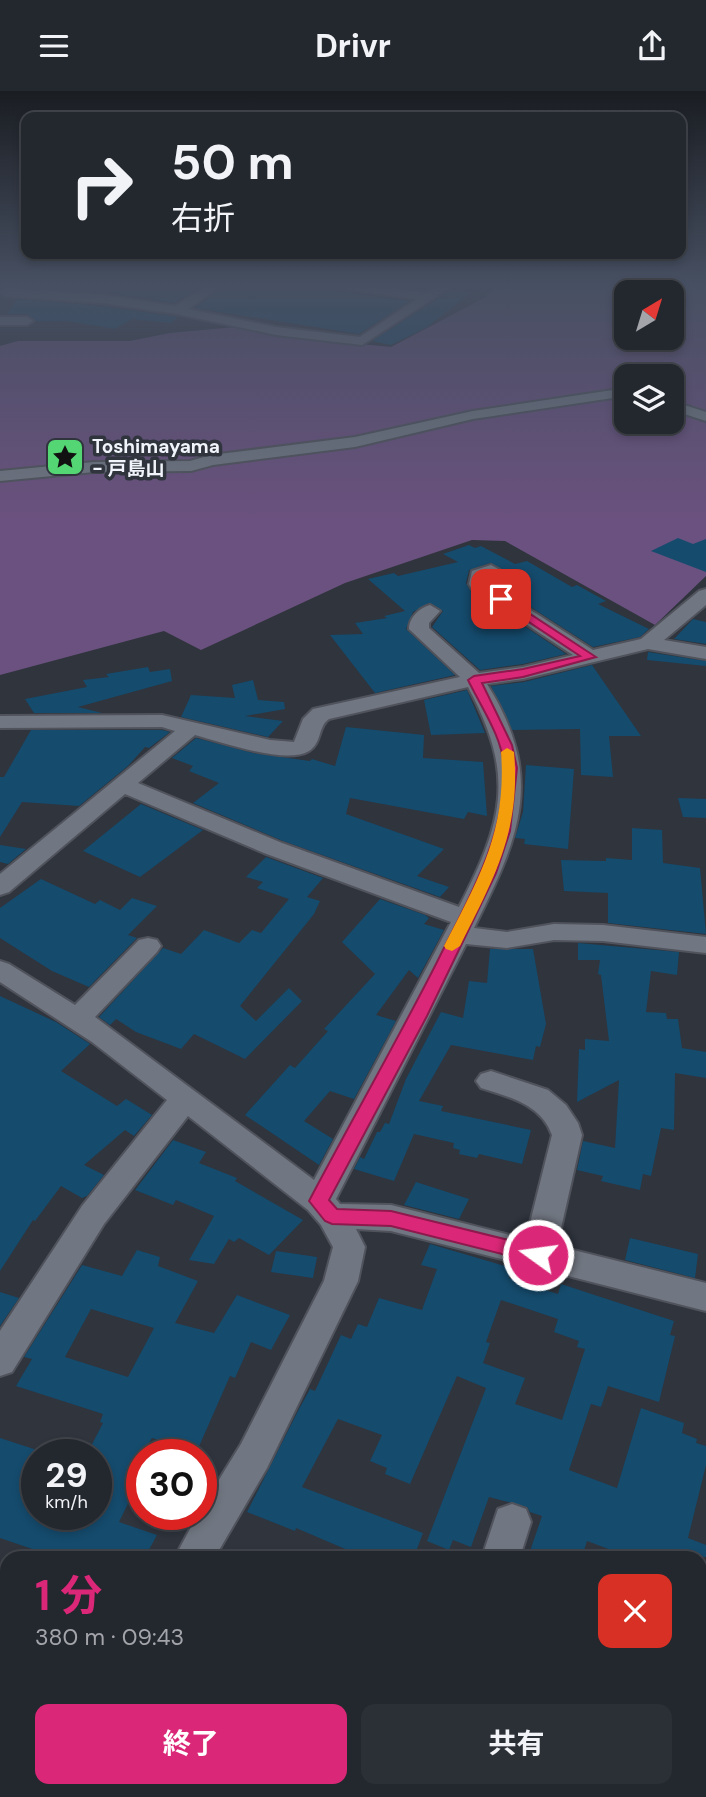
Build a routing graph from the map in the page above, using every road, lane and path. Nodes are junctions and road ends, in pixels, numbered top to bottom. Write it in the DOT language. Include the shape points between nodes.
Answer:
graph roads {
  1 [pos="614,393"];
  2 [pos="684,409"];
  3 [pos="706,417"];
  4 [pos="0,476"];
  5 [pos="491,570"];
  6 [pos="706,595"];
  7 [pos="430,611"];
  8 [pos="648,643"];
  9 [pos="706,653"];
  10 [pos="590,657"];
  11 [pos="474,680"];
  12 [pos="0,722"];
  13 [pos="191,728"];
  14 [pos="123,785"];
  15 [pos="0,887"];
  16 [pos="461,926"];
  17 [pos="706,945"];
  18 [pos="148,946"];
  19 [pos="0,970"];
  20 [pos="77,1019"];
  21 [pos="491,1081"];
  22 [pos="186,1099"];
  23 [pos="325,1208"];
  24 [pos="538,1255"];
  25 [pos="706,1297"];
  26 [pos="0,1361"];
  27 [pos="198,1551"];
  1 -- 4 [label="street" via="473,415 355,442 191,466 94,467"];
  2 -- 3 [label="street"];
  5 -- 10 [label="street" via="478,575 478,584"];
  6 -- 8 [label="street"];
  7 -- 11 [label="street" via="419,622 419,629"];
  8 -- 9 [label="street"];
  8 -- 10 [label="street"];
  10 -- 11 [label="street"];
  11 -- 13 [label="street" via="321,713 301,747 270,747"];
  11 -- 16 [label="street" via="506,745 510,786 489,873"];
  12 -- 13 [label="street" via="162,721"];
  13 -- 14 [label="street"];
  14 -- 15 [label="street"];
  14 -- 16 [label="street"];
  16 -- 17 [label="street" via="508,940 554,932 603,933"];
  16 -- 23 [label="street"];
  18 -- 20 [label="street"];
  19 -- 20 [label="street"];
  20 -- 22 [label="street"];
  21 -- 24 [label="street" via="539,1097 564,1122 568,1135"];
  22 -- 23 [label="street"];
  22 -- 26 [label="street" via="93,1215"];
  23 -- 24 [label="street" via="391,1218"];
  23 -- 27 [label="street" via="349,1247 341,1281 254,1456"];
  24 -- 25 [label="street"];
}
